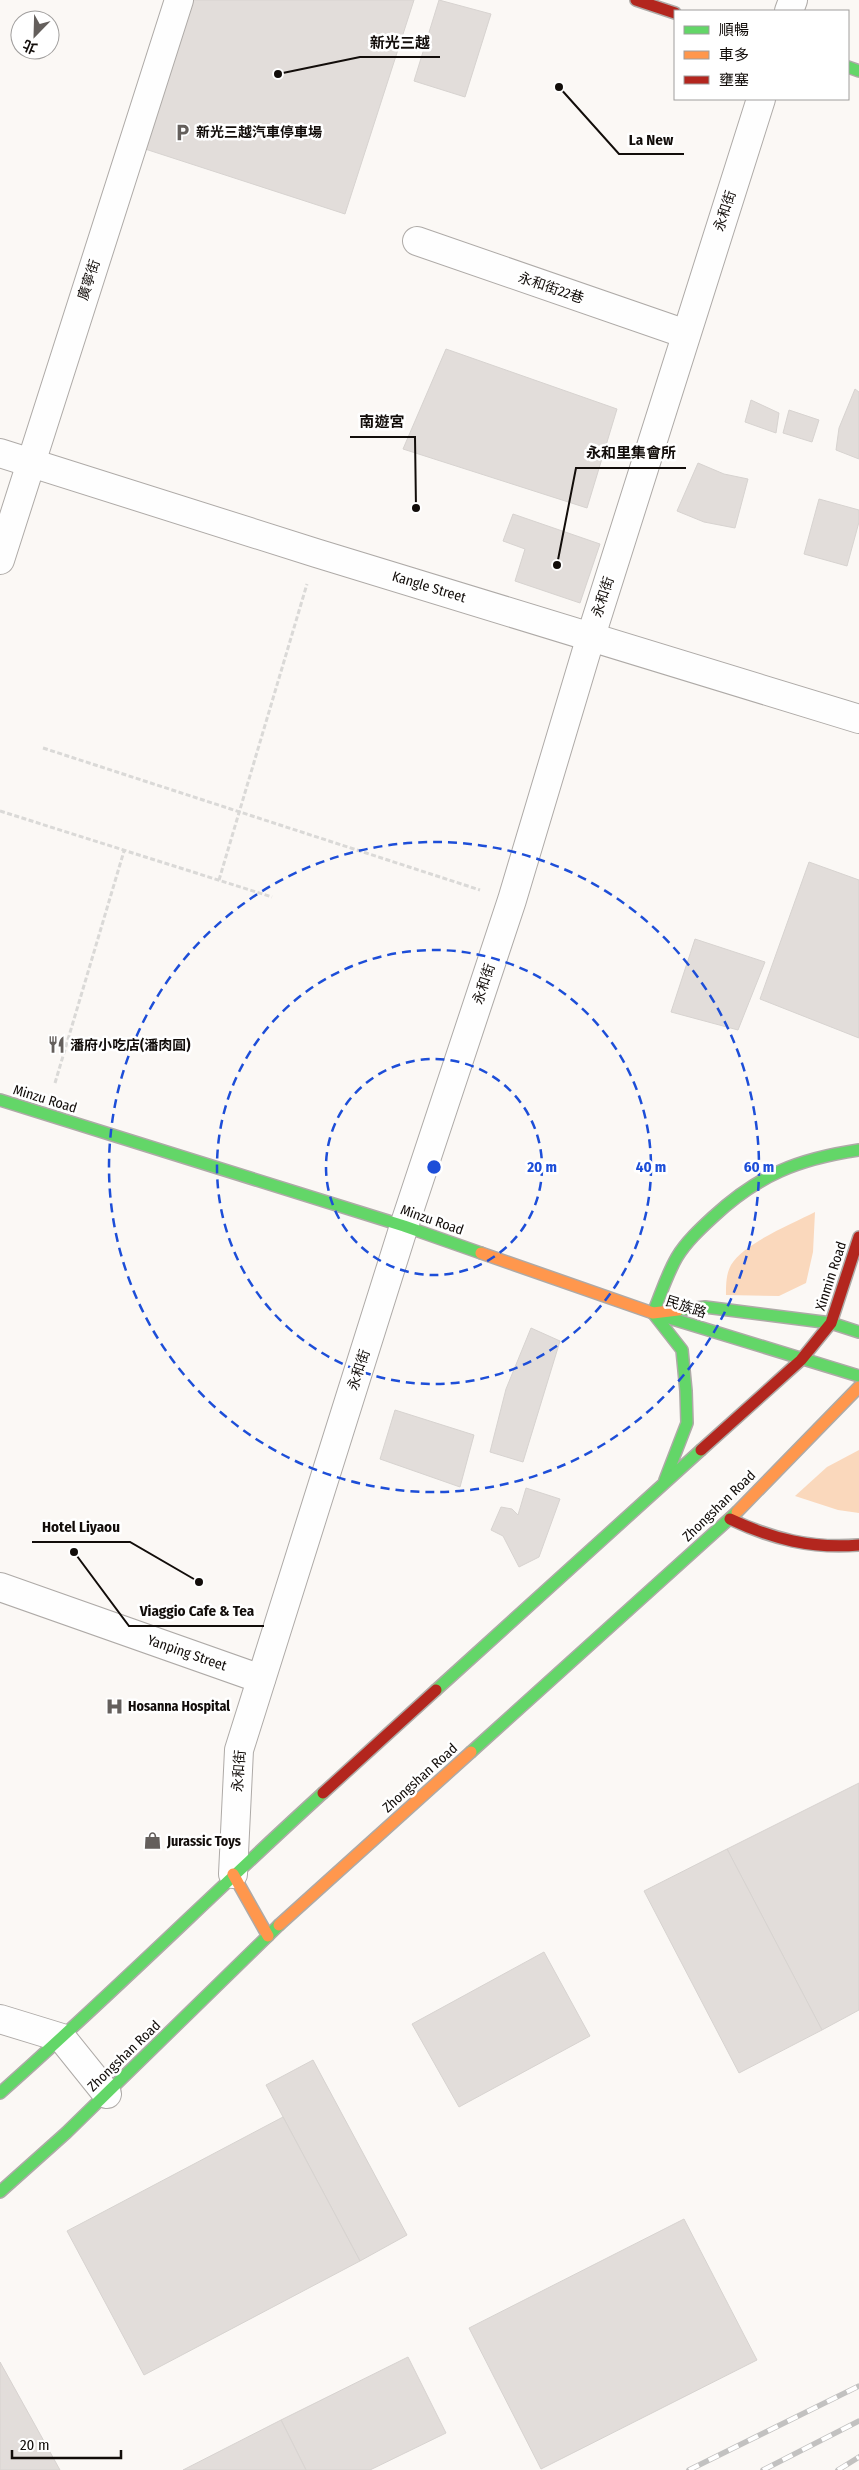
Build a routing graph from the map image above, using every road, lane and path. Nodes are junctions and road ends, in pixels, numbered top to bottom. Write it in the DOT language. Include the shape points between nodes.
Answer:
graph roads {
  1 [pos="179,0"];
  2 [pos="636,0"];
  3 [pos="674,12"];
  4 [pos="761,100"];
  5 [pos="417,241"];
  6 [pos="686,334"];
  7 [pos="0,453"];
  8 [pos="31,463"];
  9 [pos="316,553"];
  10 [pos="0,560"];
  11 [pos="591,636"];
  12 [pos="859,719"];
  13 [pos="43,748"];
  14 [pos="0,811"];
  15 [pos="239,812"];
  16 [pos="124,851"];
  17 [pos="219,880"];
  18 [pos="272,897"];
  19 [pos="512,900"];
  20 [pos="0,1100"];
  21 [pos="46,1115"];
  22 [pos="859,1150"];
  23 [pos="404,1226"];
  24 [pos="859,1237"];
  25 [pos="654,1313"];
  26 [pos="831,1324"];
  27 [pos="859,1332"];
  28 [pos="801,1360"];
  29 [pos="859,1376"];
  30 [pos="859,1387"];
  31 [pos="664,1484"];
  32 [pos="730,1519"];
  33 [pos="859,1545"];
  34 [pos="0,1587"];
  35 [pos="261,1679"];
  36 [pos="233,1874"];
  37 [pos="268,1936"];
  38 [pos="0,2019"];
  39 [pos="62,2038"];
  40 [pos="0,2093"];
  41 [pos="107,2094"];
  42 [pos="0,2192"];
  1 -- 8 [label="street, 廣寧街"];
  2 -- 3 [label="main road"];
  4 -- 6 [label="street, 永和街"];
  5 -- 6 [label="street, 永和街22巷"];
  6 -- 11 [label="street, 永和街"];
  7 -- 8 [label="street, Kangle Street"];
  8 -- 9 [label="street, Kangle Street"];
  8 -- 10 [label="street, 廣寧街"];
  9 -- 11 [label="street, Kangle Street"];
  9 -- 15 [label="path"];
  11 -- 12 [label="street, Kangle Street"];
  11 -- 19 [label="street, 永和街"];
  13 -- 15 [label="path"];
  14 -- 16 [label="path"];
  15 -- 17 [label="path"];
  15 -- 19 [label="path"];
  16 -- 17 [label="path"];
  16 -- 21 [label="path"];
  17 -- 18 [label="path"];
  19 -- 23 [label="street, 永和街"];
  20 -- 21 [label="main road, Minzu Road"];
  21 -- 23 [label="main road, Minzu Road"];
  22 -- 25 [label="main road" via="808,1159 768,1173 735,1195 686,1244 674,1262"];
  23 -- 25 [label="main road, Minzu Road"];
  23 -- 35 [label="street, 永和街"];
  24 -- 26 [label="main road, Xinmin Road"];
  25 -- 26 [label="main road, Minzu Road" via="705,1307"];
  25 -- 28 [label="main road, 民族路"];
  25 -- 31 [label="main road, 民族路" via="682,1350 686,1391 687,1423"];
  26 -- 27 [label="main road, Minzu Road"];
  26 -- 28 [label="main road"];
  28 -- 29 [label="main road, 民族路"];
  28 -- 31 [label="main road"];
  30 -- 32 [label="main road, Zhongshan Road"];
  31 -- 36 [label="main road"];
  32 -- 33 [label="main road" via="763,1535 806,1546"];
  32 -- 37 [label="main road, Zhongshan Road"];
  34 -- 35 [label="street, Yanping Street"];
  35 -- 36 [label="street, 永和街" via="239,1750"];
  36 -- 37 [label="main road"];
  36 -- 39 [label="main road"];
  37 -- 41 [label="main road, Zhongshan Road"];
  38 -- 39 [label="street"];
  39 -- 40 [label="main road"];
  39 -- 41 [label="street"];
  41 -- 42 [label="main road, Zhongshan Road"];
}
